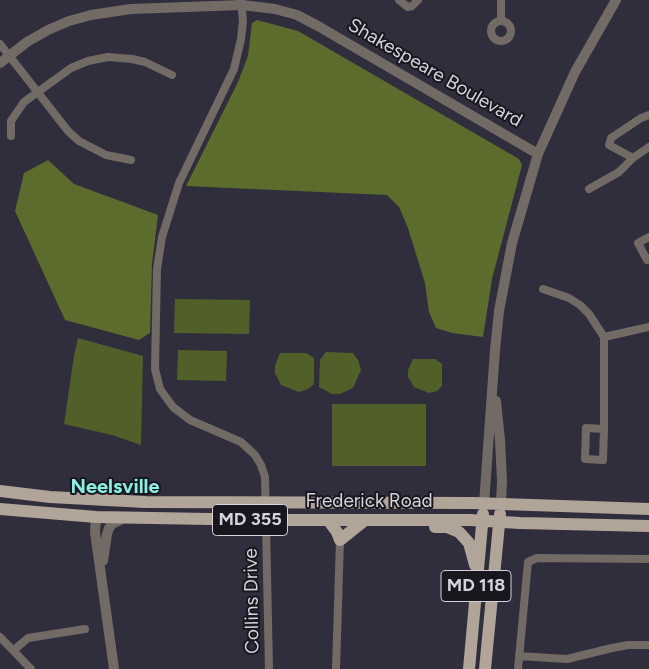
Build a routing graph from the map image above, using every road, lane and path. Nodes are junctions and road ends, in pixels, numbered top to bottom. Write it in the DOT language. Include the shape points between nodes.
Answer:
graph roads {
  1 [pos="400,0"];
  2 [pos="418,0"];
  3 [pos="501,0"];
  4 [pos="616,0"];
  5 [pos="242,2"];
  6 [pos="501,21"];
  7 [pos="0,44"];
  8 [pos="9,56"];
  9 [pos="0,63"];
  10 [pos="172,75"];
  11 [pos="38,92"];
  12 [pos="649,115"];
  13 [pos="10,136"];
  14 [pos="649,147"];
  15 [pos="538,154"];
  16 [pos="633,158"];
  17 [pos="131,160"];
  18 [pos="588,189"];
  19 [pos="649,238"];
  20 [pos="649,259"];
  21 [pos="543,289"];
  22 [pos="649,326"];
  23 [pos="604,337"];
  24 [pos="493,386"];
  25 [pos="604,429"];
  26 [pos="0,491"];
  27 [pos="145,502"];
  28 [pos="266,503"];
  29 [pos="484,504"];
  30 [pos="500,504"];
  31 [pos="0,509"];
  32 [pos="649,509"];
  33 [pos="96,517"];
  34 [pos="124,518"];
  35 [pos="409,519"];
  36 [pos="266,520"];
  37 [pos="328,520"];
  38 [pos="365,520"];
  39 [pos="482,521"];
  40 [pos="500,522"];
  41 [pos="649,526"];
  42 [pos="340,540"];
  43 [pos="649,559"];
  44 [pos="477,576"];
  45 [pos="102,577"];
  46 [pos="85,629"];
  47 [pos="0,637"];
  48 [pos="649,645"];
  49 [pos="14,650"];
  50 [pos="519,656"];
  51 [pos="31,669"];
  52 [pos="114,669"];
  53 [pos="269,669"];
  54 [pos="336,669"];
  55 [pos="470,669"];
  56 [pos="486,669"];
  57 [pos="518,669"];
  1 -- 2 [label="street" via="408,7"];
  3 -- 6 [label="street"];
  4 -- 15 [label="street" via="575,72"];
  5 -- 8 [label="street, Shakespeare Boulevard" via="131,9 91,15 48,30"];
  5 -- 15 [label="street, Shakespeare Boulevard" via="276,9 318,26"];
  5 -- 28 [label="street, Collins Drive" via="241,39 234,68 179,183 162,237 157,269 155,370 160,389 177,410 190,420 241,442 255,455 265,477"];
  7 -- 8 [label="street"];
  8 -- 9 [label="street, Shakespeare Boulevard"];
  8 -- 11 [label="street"];
  10 -- 11 [label="street" via="139,60 108,57 71,68"];
  11 -- 13 [label="street" via="13,116"];
  11 -- 17 [label="street" via="79,141 106,155"];
  12 -- 16 [label="street" via="611,138 609,145"];
  14 -- 16 [label="street"];
  15 -- 24 [label="street" via="506,276"];
  16 -- 18 [label="street" via="619,172"];
  19 -- 20 [label="street" via="638,243"];
  21 -- 23 [label="street" via="580,305"];
  22 -- 23 [label="street"];
  23 -- 25 [label="street"];
  24 -- 29 [label="street"];
  24 -- 30 [label="street" via="500,440"];
  25 -- 25 [label="street" via="603,460 585,459 586,428"];
  26 -- 27 [label="main road, Frederick Road / MD 355"];
  27 -- 28 [label="main road, Frederick Road / MD 355"];
  27 -- 33 [label="main road" via="109,509"];
  28 -- 29 [label="main road, Frederick Road / MD 355"];
  28 -- 36 [label="street, Collins Drive"];
  29 -- 30 [label="main road, Frederick Road / MD 355"];
  29 -- 39 [label="main road, MD 118"];
  30 -- 32 [label="main road, Frederick Road / MD 355"];
  30 -- 40 [label="main road, MD 118"];
  31 -- 33 [label="main road, Frederick Road / MD 355"];
  33 -- 34 [label="main road, Frederick Road / MD 355"];
  33 -- 45 [label="street"];
  34 -- 36 [label="main road, Frederick Road / MD 355"];
  34 -- 45 [label="street" via="112,524 107,534"];
  35 -- 38 [label="main road, Frederick Road / MD 355"];
  35 -- 39 [label="main road, Frederick Road / MD 355"];
  35 -- 44 [label="main road" via="459,532 469,542"];
  36 -- 37 [label="main road, Frederick Road / MD 355"];
  36 -- 53 [label="street, Collins Drive"];
  37 -- 38 [label="main road, Frederick Road / MD 355"];
  37 -- 42 [label="main road"];
  38 -- 42 [label="main road"];
  39 -- 40 [label="main road, Frederick Road / MD 355"];
  39 -- 44 [label="main road, MD 118"];
  40 -- 41 [label="main road, Frederick Road / MD 355"];
  40 -- 56 [label="main road, MD 118"];
  42 -- 54 [label="street"];
  43 -- 50 [label="street" via="532,559 526,570"];
  44 -- 55 [label="main road, MD 118"];
  45 -- 52 [label="street"];
  46 -- 49 [label="street" via="28,638"];
  47 -- 49 [label="street"];
  48 -- 50 [label="street" via="628,645 567,658"];
  49 -- 51 [label="street"];
  50 -- 57 [label="street"];
}
